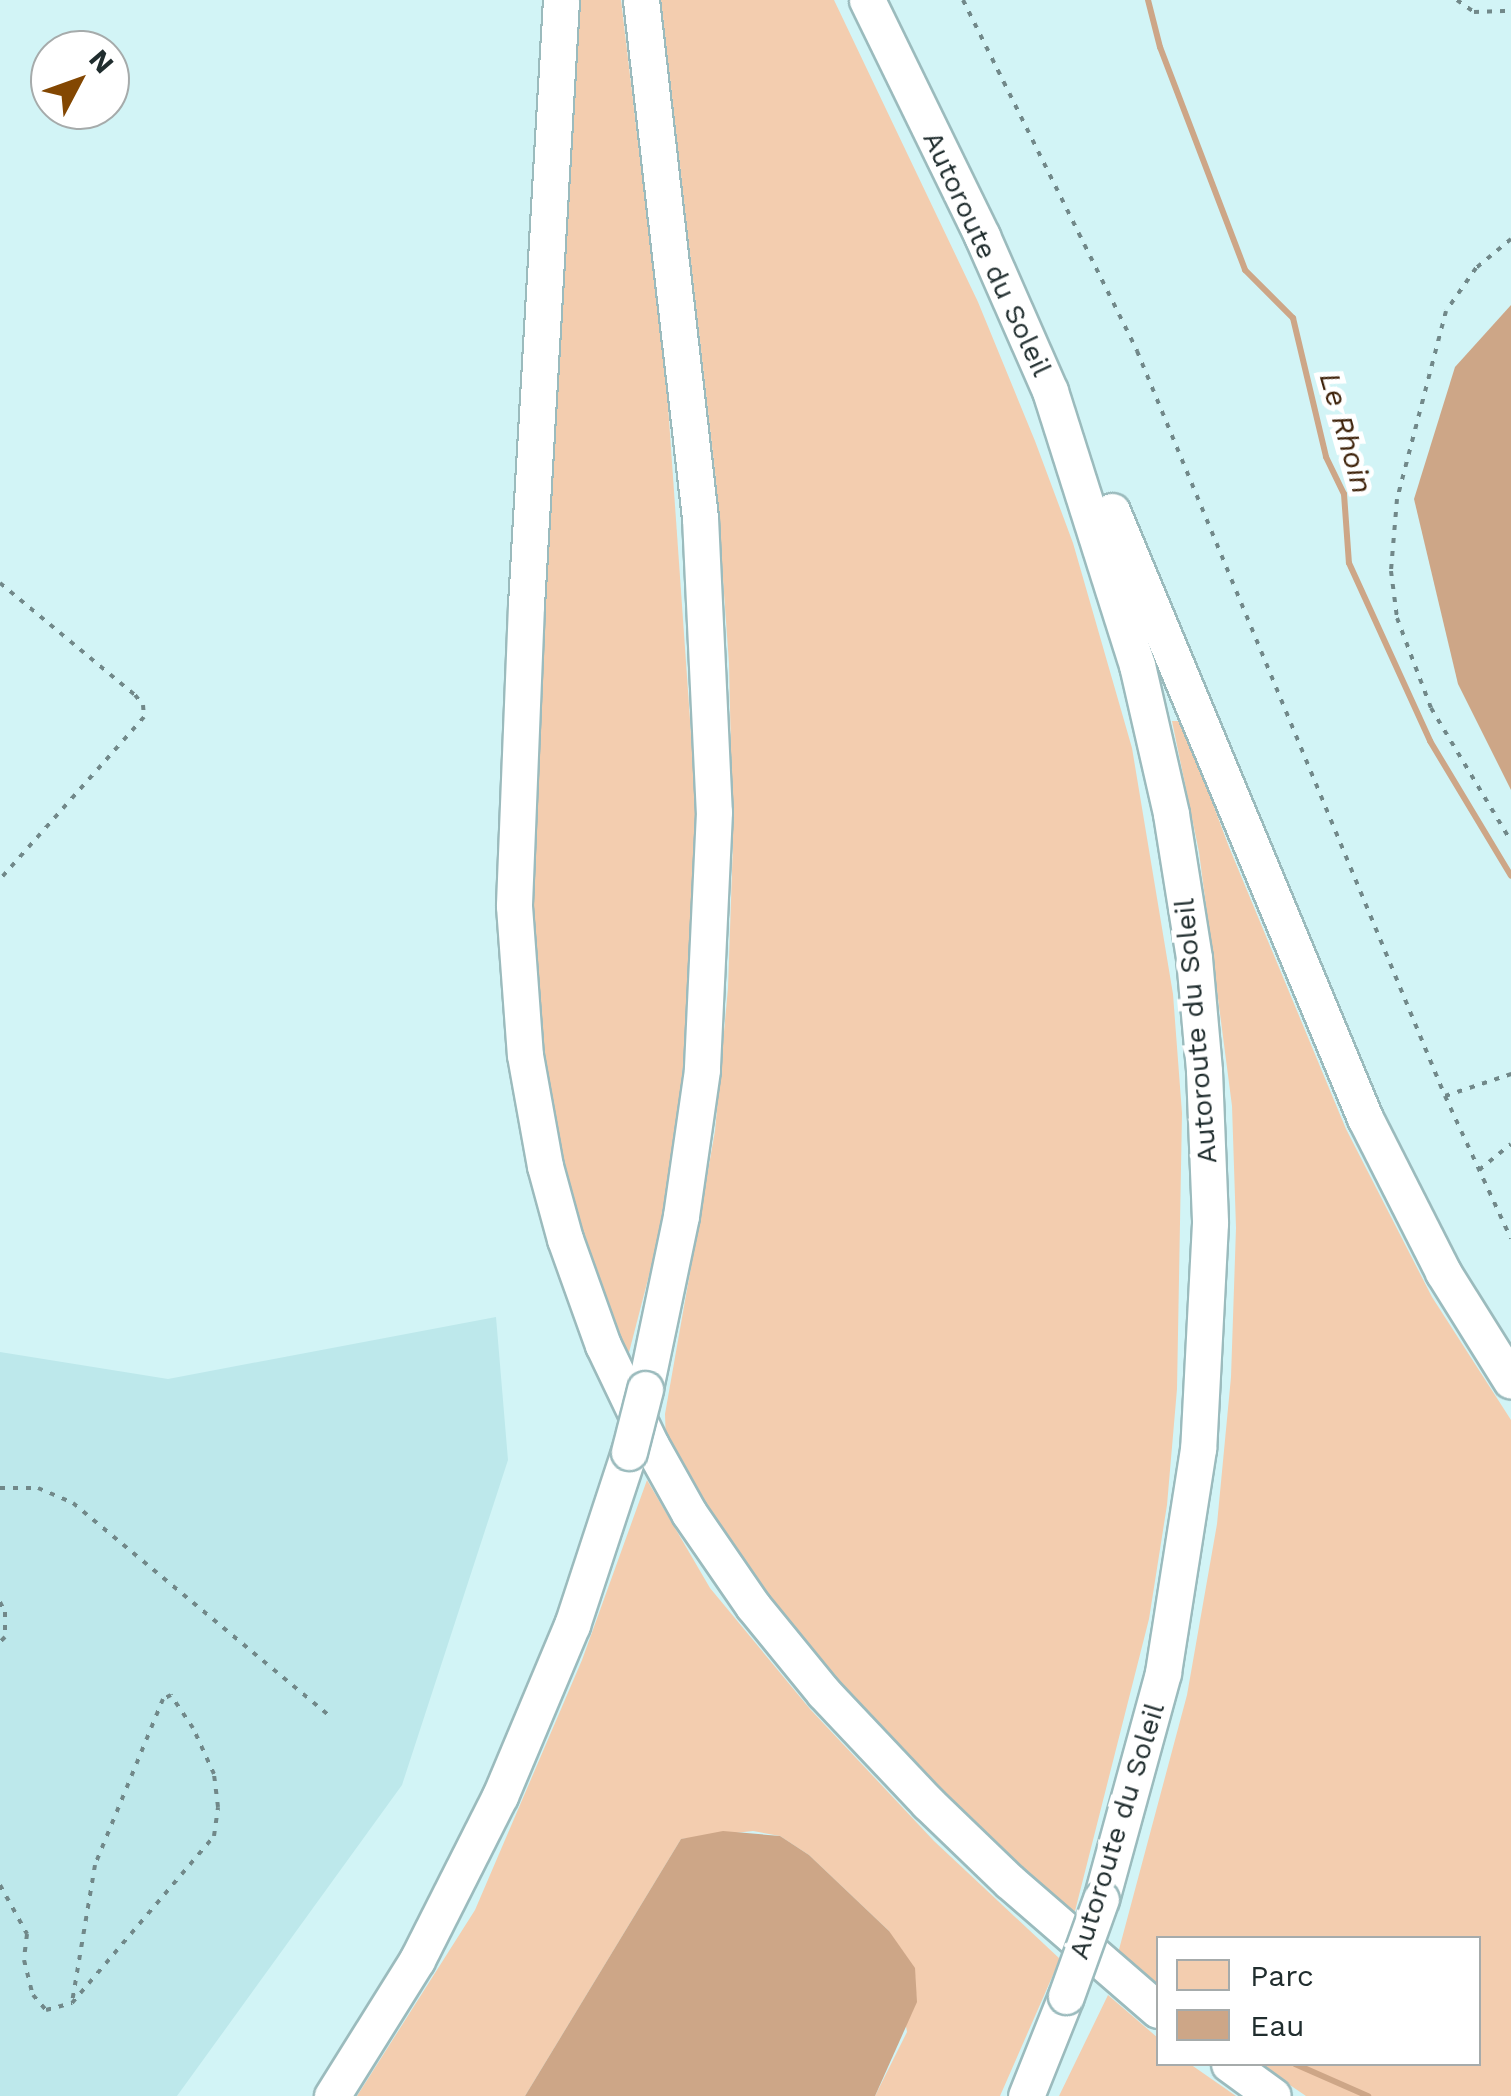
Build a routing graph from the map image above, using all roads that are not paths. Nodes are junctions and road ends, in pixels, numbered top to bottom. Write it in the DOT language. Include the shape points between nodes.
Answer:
graph roads {
  1 [pos="560,0"];
  2 [pos="640,0"];
  3 [pos="867,0"];
  4 [pos="1050,391"];
  5 [pos="1511,1382"];
  6 [pos="1156,2008"];
  7 [pos="1231,2066"];
  8 [pos="332,2096"];
  9 [pos="1026,2096"];
  10 [pos="1273,2096"];
  1 -- 6 [label="highway" via="514,906 525,1055 565,1239 603,1345 651,1446 752,1606 914,1790"];
  2 -- 8 [label="highway, bridge" via="700,518 714,812 702,1070 681,1216 629,1452 572,1625 500,1796 417,1960"];
  3 -- 4 [label="highway, Autoroute du Soleil"];
  4 -- 5 [label="highway" via="1114,516 1365,1118 1443,1272"];
  4 -- 9 [label="highway, Autoroute du Soleil, bridge" via="1122,610 1163,777 1194,958 1208,1148 1207,1336 1189,1524 1154,1710 1100,1899"];
  7 -- 10 [label="highway"];
}
